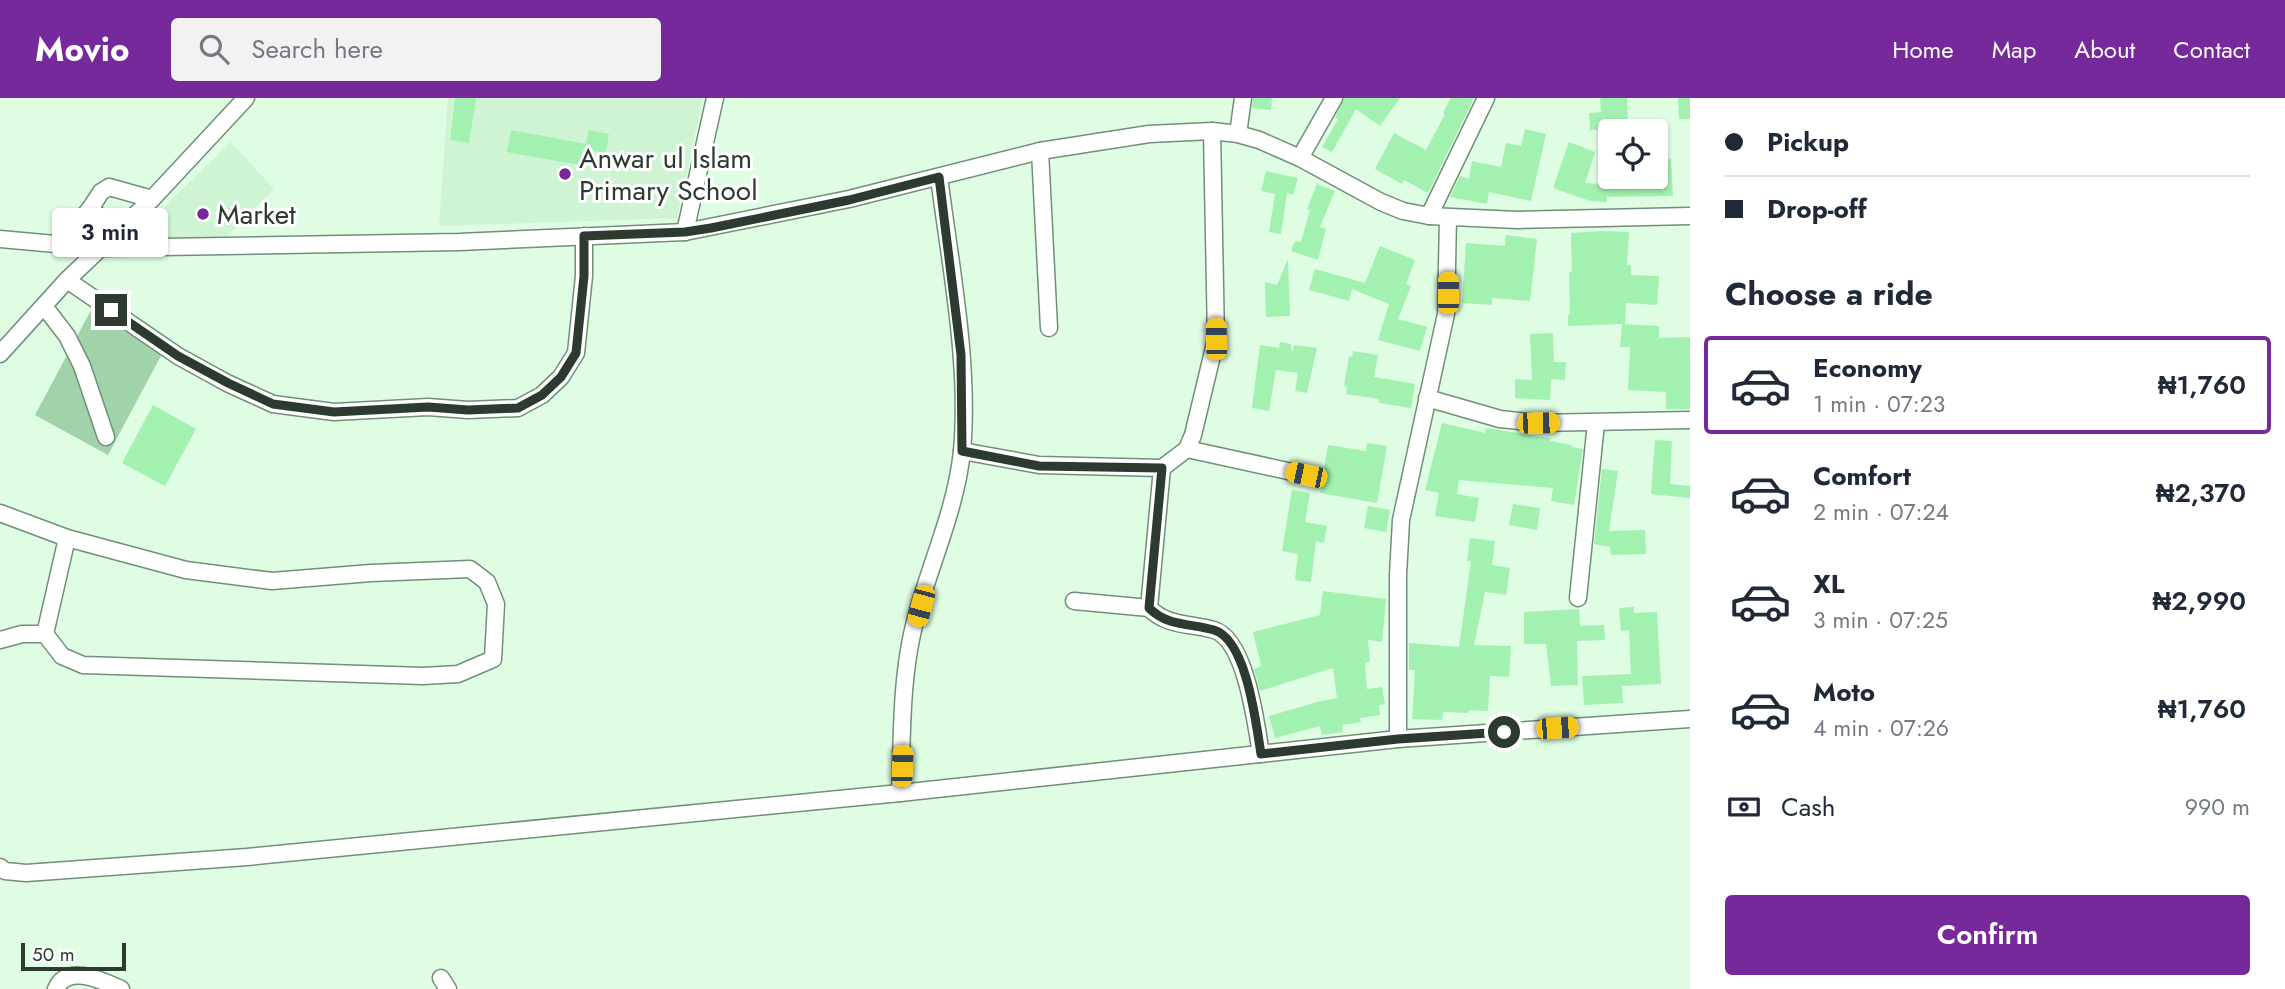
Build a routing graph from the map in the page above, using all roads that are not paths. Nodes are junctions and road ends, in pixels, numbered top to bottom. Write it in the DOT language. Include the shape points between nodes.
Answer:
graph roads {
  1 [pos="246,98"];
  2 [pos="715,98"];
  3 [pos="1243,98"];
  4 [pos="1334,98"];
  5 [pos="1486,98"];
  6 [pos="1212,131"];
  7 [pos="1238,134"];
  8 [pos="1040,151"];
  9 [pos="1300,158"];
  10 [pos="939,177"];
  11 [pos="152,199"];
  12 [pos="90,209"];
  13 [pos="1430,216"];
  14 [pos="1690,216"];
  15 [pos="1448,218"];
  16 [pos="118,231"];
  17 [pos="685,232"];
  18 [pos="584,236"];
  19 [pos="0,239"];
  20 [pos="59,244"];
  21 [pos="99,248"];
  22 [pos="67,280"];
  23 [pos="44,306"];
  24 [pos="1049,328"];
  25 [pos="0,354"];
  26 [pos="1427,398"];
  27 [pos="1690,420"];
  28 [pos="1596,423"];
  29 [pos="106,437"];
  30 [pos="1187,449"];
  31 [pos="962,451"];
  32 [pos="1162,468"];
  33 [pos="1306,475"];
  34 [pos="0,513"];
  35 [pos="67,538"];
  36 [pos="1578,598"];
  37 [pos="1074,600"];
  38 [pos="1149,608"];
  39 [pos="45,634"];
  40 [pos="0,640"];
  41 [pos="1690,719"];
  42 [pos="1398,739"];
  43 [pos="1261,754"];
  44 [pos="901,793"];
  45 [pos="0,867"];
  46 [pos="56,989"];
  47 [pos="121,989"];
  1 -- 11 [label="street"];
  2 -- 17 [label="street"];
  3 -- 7 [label="street"];
  4 -- 9 [label="street"];
  5 -- 13 [label="street"];
  6 -- 7 [label="street"];
  6 -- 8 [label="street" via="1149,134"];
  6 -- 30 [label="street" via="1216,339"];
  7 -- 9 [label="street"];
  8 -- 10 [label="street"];
  8 -- 24 [label="street"];
  9 -- 13 [label="street" via="1381,202"];
  10 -- 17 [label="street"];
  10 -- 31 [label="street" via="961,355"];
  11 -- 12 [label="street" via="109,187"];
  11 -- 16 [label="street"];
  12 -- 16 [label="street"];
  12 -- 20 [label="street"];
  13 -- 15 [label="street"];
  14 -- 15 [label="street"];
  15 -- 26 [label="street" via="1446,314"];
  16 -- 21 [label="street"];
  17 -- 18 [label="street"];
  18 -- 21 [label="street"];
  18 -- 22 [label="street" via="576,353 561,377 518,408 334,412 273,404 178,356"];
  19 -- 20 [label="street"];
  20 -- 21 [label="street"];
  21 -- 22 [label="street"];
  22 -- 23 [label="street"];
  23 -- 25 [label="street"];
  23 -- 29 [label="street" via="82,366"];
  26 -- 28 [label="street" via="1500,419"];
  26 -- 42 [label="street" via="1401,520"];
  27 -- 28 [label="street"];
  28 -- 36 [label="street"];
  30 -- 32 [label="street"];
  30 -- 33 [label="street"];
  31 -- 32 [label="street" via="1039,466"];
  31 -- 44 [label="street" via="955,492 909,650"];
  32 -- 38 [label="street"];
  34 -- 35 [label="street"];
  35 -- 39 [label="street"];
  35 -- 39 [label="street" via="186,570 272,581 470,569 488,582 496,604 493,659 458,674 423,676 83,665 62,656"];
  37 -- 38 [label="street"];
  38 -- 43 [label="street" via="1170,623 1217,631 1234,646"];
  39 -- 40 [label="street"];
  41 -- 42 [label="street"];
  42 -- 43 [label="street"];
  43 -- 44 [label="street"];
  44 -- 45 [label="street" via="247,857 26,873"];
  46 -- 47 [label="street" via="59,982 85,975"];
}
